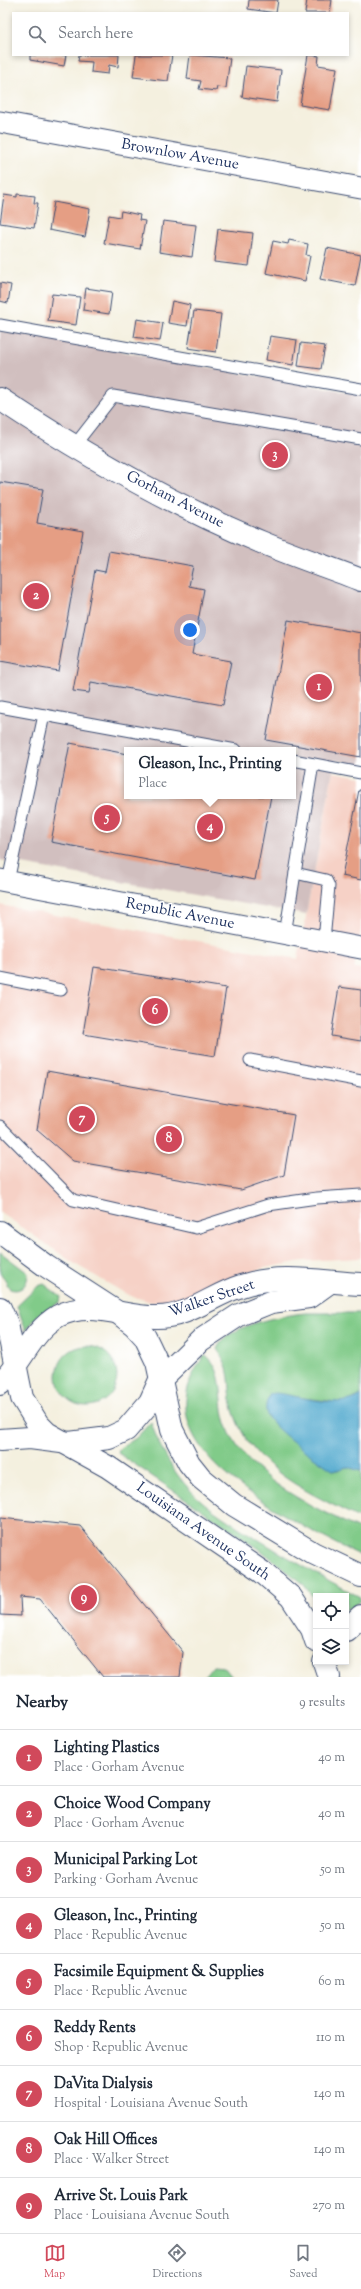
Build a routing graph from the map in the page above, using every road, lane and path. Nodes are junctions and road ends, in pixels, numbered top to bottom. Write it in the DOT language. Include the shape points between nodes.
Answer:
graph roads {
  1 [pos="0,122"];
  2 [pos="361,188"];
  3 [pos="0,325"];
  4 [pos="361,389"];
  5 [pos="0,399"];
  6 [pos="361,439"];
  7 [pos="74,446"];
  8 [pos="361,580"];
  9 [pos="0,707"];
  10 [pos="44,715"];
  11 [pos="220,747"];
  12 [pos="296,761"];
  13 [pos="313,764"];
  14 [pos="361,773"];
  15 [pos="295,874"];
  16 [pos="4,880"];
  17 [pos="285,934"];
  18 [pos="324,941"];
  19 [pos="361,948"];
  20 [pos="0,978"];
  21 [pos="62,990"];
  22 [pos="250,1060"];
  23 [pos="361,1081"];
  24 [pos="0,1126"];
  25 [pos="361,1195"];
  26 [pos="0,1232"];
  27 [pos="330,1282"];
  28 [pos="361,1284"];
  29 [pos="0,1308"];
  30 [pos="117,1312"];
  31 [pos="16,1366"];
  32 [pos="160,1380"];
  33 [pos="0,1384"];
  34 [pos="0,1440"];
  35 [pos="69,1443"];
  36 [pos="361,1576"];
  37 [pos="361,1616"];
  38 [pos="347,1629"];
  39 [pos="313,1632"];
  40 [pos="325,1665"];
  41 [pos="331,1665"];
  42 [pos="329,1677"];
  1 -- 2 [label="street, Brownlow Avenue"];
  3 -- 4 [label="lane"];
  5 -- 7 [label="main road, Gorham Avenue"];
  6 -- 7 [label="lane" via="114,396"];
  7 -- 8 [label="main road, Gorham Avenue" via="160,494 261,542"];
  9 -- 10 [label="lane"];
  10 -- 11 [label="lane"];
  10 -- 16 [label="lane"];
  12 -- 13 [label="lane"];
  13 -- 14 [label="lane"];
  13 -- 15 [label="lane"];
  15 -- 17 [label="lane"];
  15 -- 18 [label="lane" via="326,880 329,886"];
  16 -- 17 [label="street, Republic Avenue"];
  17 -- 18 [label="street, Republic Avenue"];
  18 -- 19 [label="street, Republic Avenue"];
  20 -- 21 [label="lane"];
  22 -- 23 [label="lane"];
  24 -- 25 [label="lane" via="73,1200 196,1228 268,1205"];
  26 -- 30 [label="main road" via="46,1266"];
  27 -- 28 [label="main road, Walker Street"];
  27 -- 30 [label="main road, Walker Street" via="283,1278 241,1286 197,1307 157,1317"];
  27 -- 32 [label="main road, Walker Street" via="309,1297 271,1302 239,1315 201,1340"];
  29 -- 31 [label="main road" via="7,1324"];
  30 -- 31 [label="main road" via="86,1309 60,1316 39,1331"];
  30 -- 32 [label="main road" via="145,1337 157,1362"];
  31 -- 33 [label="main road"];
  31 -- 35 [label="main road" via="22,1398 29,1412 47,1433"];
  32 -- 35 [label="main road" via="150,1402 126,1430 110,1438"];
  32 -- 36 [label="main road" via="172,1430 189,1463 201,1478 241,1509 313,1553"];
  34 -- 35 [label="main road" via="30,1438"];
  35 -- 39 [label="main road, Louisiana Avenue South" via="208,1533 275,1582 291,1597"];
  37 -- 38 [label="main road"];
  40 -- 42 [label="main road"];
  41 -- 42 [label="main road"];
}
